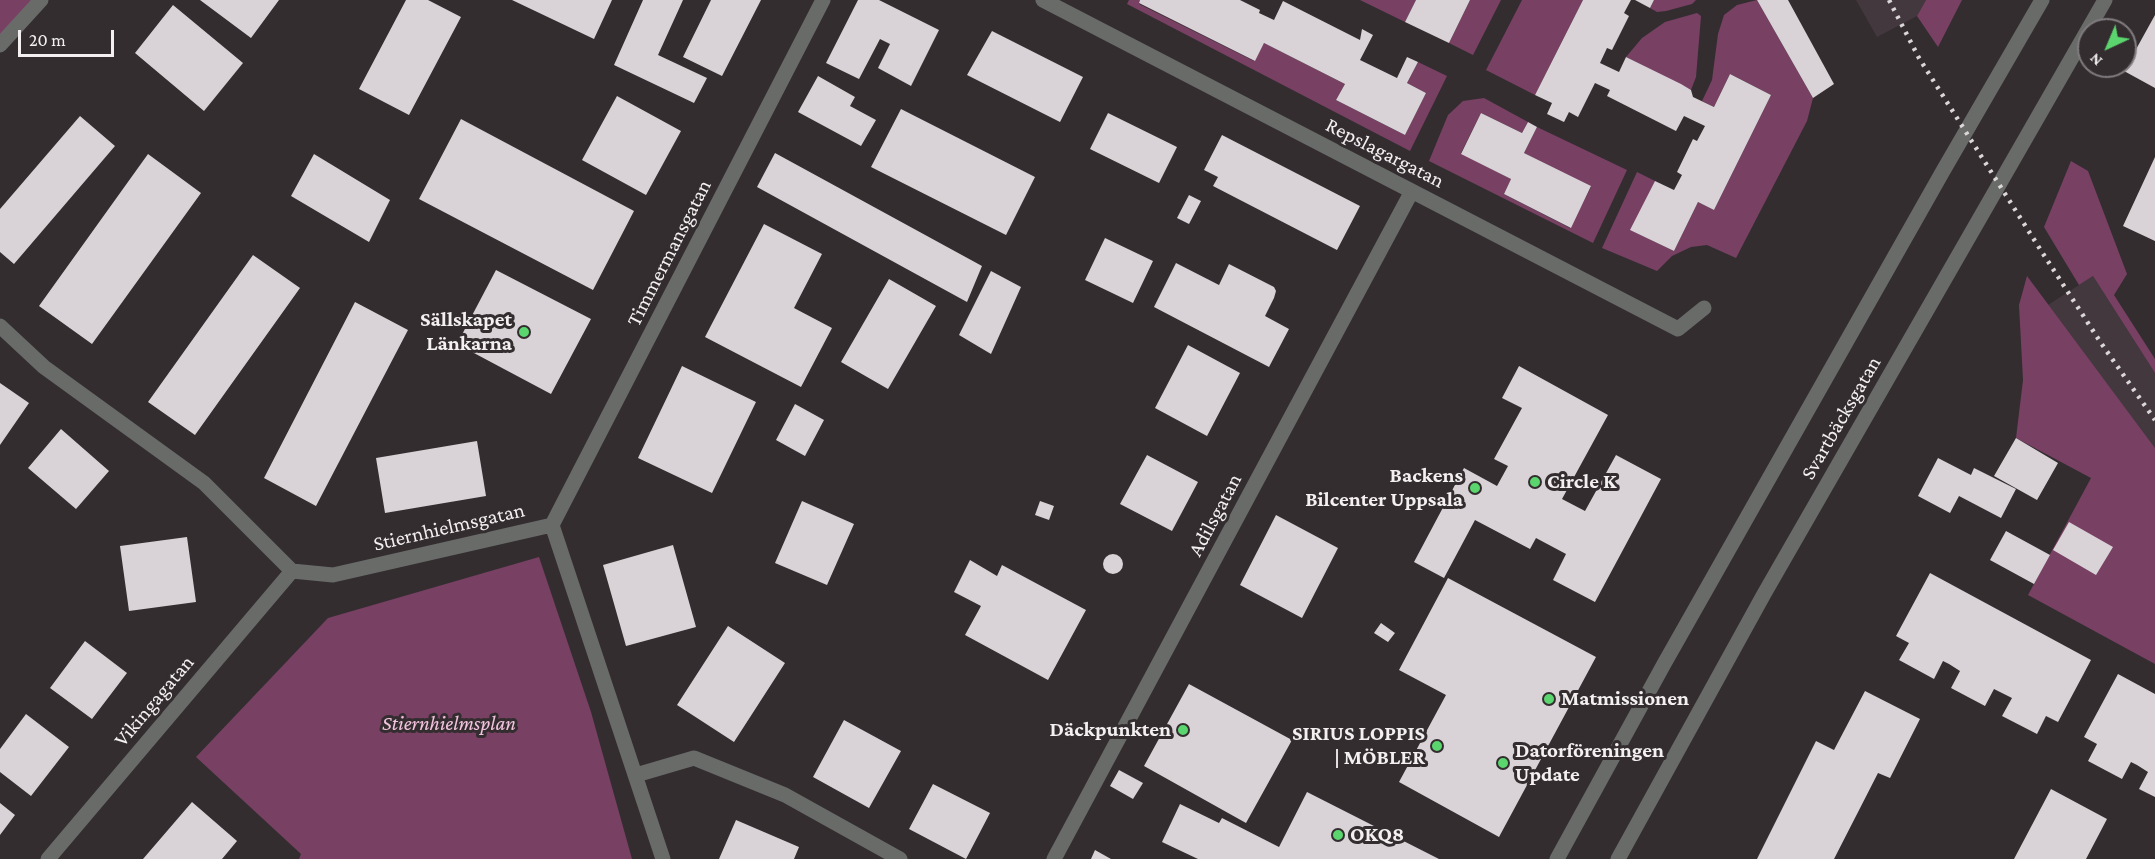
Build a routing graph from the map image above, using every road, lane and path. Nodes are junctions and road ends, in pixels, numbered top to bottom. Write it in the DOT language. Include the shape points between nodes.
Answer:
graph roads {
  1 [pos="41,0"];
  2 [pos="823,0"];
  3 [pos="1043,0"];
  4 [pos="2042,0"];
  5 [pos="2105,0"];
  6 [pos="0,45"];
  7 [pos="1412,191"];
  8 [pos="1704,308"];
  9 [pos="0,327"];
  10 [pos="552,525"];
  11 [pos="292,571"];
  12 [pos="636,775"];
  13 [pos="48,859"];
  14 [pos="663,859"];
  15 [pos="900,859"];
  16 [pos="1054,859"];
  17 [pos="1557,859"];
  18 [pos="1618,859"];
  1 -- 6 [label="street"];
  2 -- 10 [label="street, Timmermansgatan"];
  3 -- 7 [label="street, Repslagargatan"];
  4 -- 17 [label="street, Svartbäcksgatan"];
  5 -- 18 [label="street, Svartbäcksgatan" via="1764,594"];
  7 -- 8 [label="street, Repslagargatan" via="1678,329"];
  7 -- 16 [label="street, Adilsgatan"];
  9 -- 11 [label="street" via="44,367 204,483"];
  10 -- 11 [label="street, Stiernhielmsgatan" via="333,575"];
  10 -- 12 [label="street, Stiernhielmsgatan"];
  11 -- 13 [label="street, Vikingagatan"];
  12 -- 14 [label="street, Stiernhielmsgatan"];
  12 -- 15 [label="street" via="694,758 785,795"];
}
